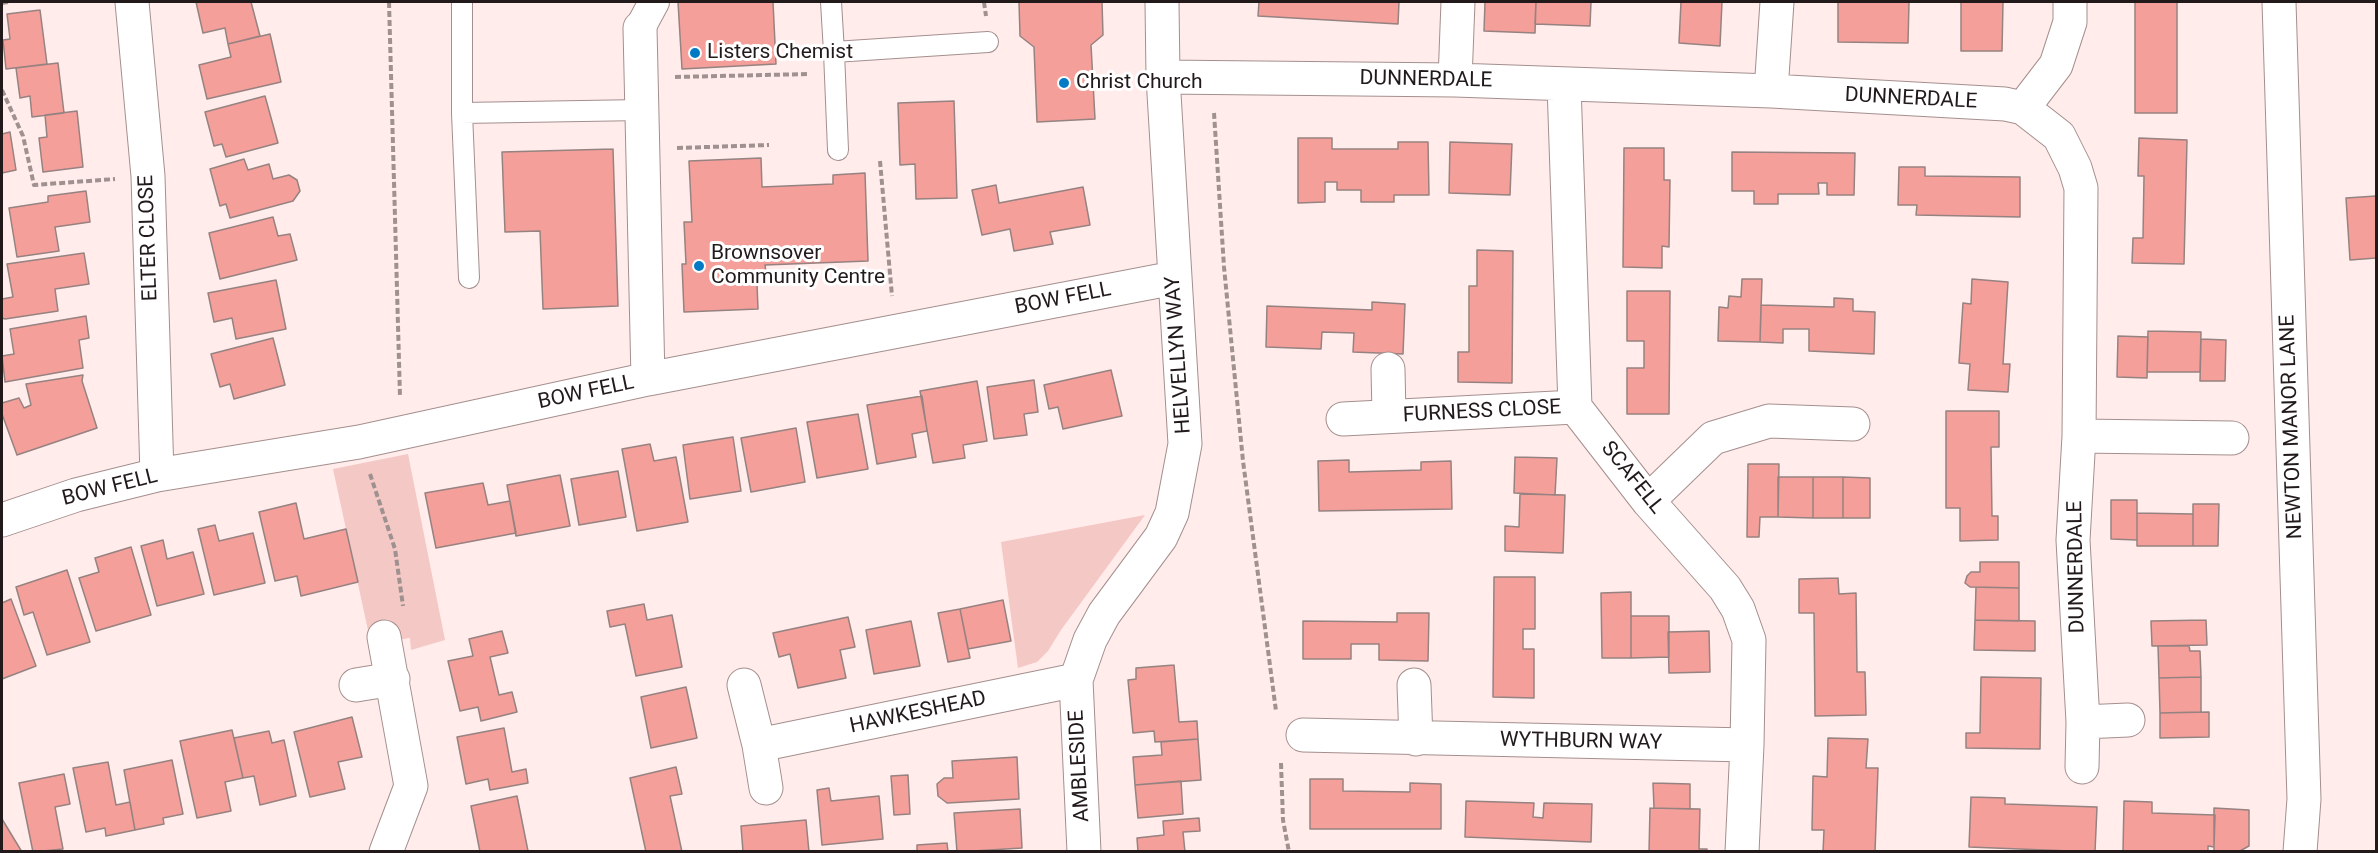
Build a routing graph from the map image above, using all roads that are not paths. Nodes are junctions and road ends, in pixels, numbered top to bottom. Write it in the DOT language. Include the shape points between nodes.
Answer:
graph roads {
  1 [pos="132,2"];
  2 [pos="462,2"];
  3 [pos="831,2"];
  4 [pos="1162,2"];
  5 [pos="1458,2"];
  6 [pos="1777,2"];
  7 [pos="2070,2"];
  8 [pos="2279,2"];
  9 [pos="647,15"];
  10 [pos="988,42"];
  11 [pos="834,52"];
  12 [pos="1163,77"];
  13 [pos="1455,80"];
  14 [pos="1564,85"];
  15 [pos="1771,91"];
  16 [pos="642,94"];
  17 [pos="2023,108"];
  18 [pos="462,113"];
  19 [pos="838,150"];
  20 [pos="469,278"];
  21 [pos="1174,278"];
  22 [pos="1388,369"];
  23 [pos="648,379"];
  24 [pos="1575,407"];
  25 [pos="1389,416"];
  26 [pos="1343,418"];
  27 [pos="1853,424"];
  28 [pos="2079,436"];
  29 [pos="2232,438"];
  30 [pos="157,475"];
  31 [pos="1648,501"];
  32 [pos="2,520"];
  33 [pos="384,637"];
  34 [pos="393,679"];
  35 [pos="1076,680"];
  36 [pos="356,685"];
  37 [pos="744,685"];
  38 [pos="1414,685"];
  39 [pos="2128,720"];
  40 [pos="2083,722"];
  41 [pos="1287,737"];
  42 [pos="1416,739"];
  43 [pos="759,745"];
  44 [pos="1747,745"];
  45 [pos="2082,767"];
  46 [pos="766,788"];
  47 [pos="386,852"];
  48 [pos="1084,852"];
  49 [pos="1742,852"];
  50 [pos="2300,852"];
  1 -- 30 [label="street, ELTER CLOSE" via="148,176"];
  2 -- 18 [label="lane"];
  3 -- 11 [label="lane"];
  4 -- 12 [label="street, HELVELLYN WAY"];
  5 -- 13 [label="street"];
  6 -- 15 [label="street"];
  7 -- 17 [label="street" via="2070,22 2056,65"];
  8 -- 50 [label="street, NEWTON MANOR LANE" via="2304,799"];
  9 -- 16 [label="street"];
  10 -- 11 [label="lane"];
  11 -- 19 [label="lane"];
  12 -- 13 [label="street, DUNNERDALE"];
  12 -- 21 [label="street, HELVELLYN WAY"];
  13 -- 14 [label="street, DUNNERDALE"];
  14 -- 15 [label="street, DUNNERDALE"];
  14 -- 24 [label="street"];
  15 -- 17 [label="street, DUNNERDALE"];
  16 -- 18 [label="lane"];
  16 -- 23 [label="street"];
  17 -- 28 [label="street, DUNNERDALE" via="2059,136 2081,188"];
  18 -- 20 [label="lane"];
  21 -- 23 [label="street, BOW FELL"];
  21 -- 35 [label="street, HELVELLYN WAY" via="1185,444 1174,505 1161,537 1094,631"];
  22 -- 25 [label="street, FURNESS CLOSE"];
  23 -- 30 [label="street, BOW FELL" via="359,442"];
  24 -- 25 [label="street, FURNESS CLOSE"];
  24 -- 31 [label="street, SCAFELL"];
  25 -- 26 [label="street, FURNESS CLOSE"];
  27 -- 31 [label="street" via="1769,421 1713,438"];
  28 -- 29 [label="street"];
  28 -- 40 [label="street, DUNNERDALE" via="2073,540"];
  30 -- 32 [label="street, BOW FELL" via="76,495"];
  31 -- 44 [label="street, SCAFELL" via="1725,588 1738,609 1749,640"];
  33 -- 34 [label="street"];
  34 -- 36 [label="street"];
  34 -- 47 [label="street" via="411,786"];
  35 -- 43 [label="street, HAWKESHEAD"];
  35 -- 48 [label="street, AMBLESIDE"];
  37 -- 43 [label="street"];
  38 -- 42 [label="street"];
  39 -- 40 [label="street"];
  40 -- 45 [label="street, DUNNERDALE"];
  41 -- 42 [label="street, WYTHBURN WAY"];
  42 -- 44 [label="street, WYTHBURN WAY"];
  43 -- 46 [label="street"];
  44 -- 49 [label="street, SCAFELL"];
}
